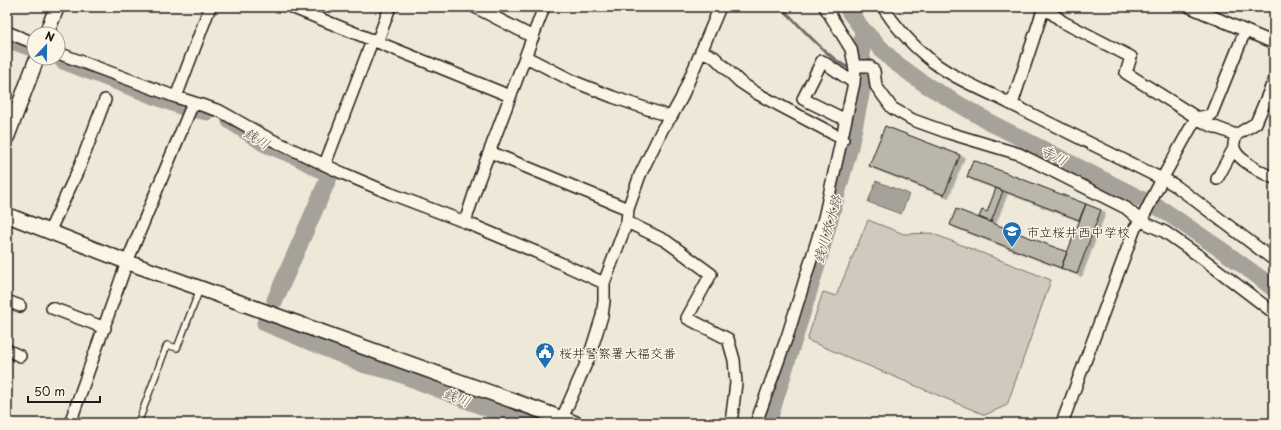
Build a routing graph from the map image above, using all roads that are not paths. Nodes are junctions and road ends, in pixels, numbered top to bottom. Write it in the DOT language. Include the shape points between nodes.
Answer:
graph roads {
  1 [pos="57,7"];
  2 [pos="210,7"];
  3 [pos="291,7"];
  4 [pos="390,7"];
  5 [pos="475,7"];
  6 [pos="544,7"];
  7 [pos="720,7"];
  8 [pos="825,7"];
  9 [pos="883,7"];
  10 [pos="1042,7"];
  11 [pos="1190,7"];
  12 [pos="49,26"];
  13 [pos="1246,30"];
  14 [pos="7,32"];
  15 [pos="533,38"];
  16 [pos="26,40"];
  17 [pos="372,41"];
  18 [pos="1274,43"];
  19 [pos="701,51"];
  20 [pos="66,56"];
  21 [pos="526,57"];
  22 [pos="34,66"];
  23 [pos="854,74"];
  24 [pos="1274,80"];
  25 [pos="510,96"];
  26 [pos="176,98"];
  27 [pos="105,100"];
  28 [pos="193,102"];
  29 [pos="1012,104"];
  30 [pos="672,117"];
  31 [pos="1196,118"];
  32 [pos="846,120"];
  33 [pos="1236,135"];
  34 [pos="7,136"];
  35 [pos="842,139"];
  36 [pos="1234,148"];
  37 [pos="490,152"];
  38 [pos="325,164"];
  39 [pos="1274,178"];
  40 [pos="1217,179"];
  41 [pos="1160,182"];
  42 [pos="1274,182"];
  43 [pos="1274,185"];
  44 [pos="628,209"];
  45 [pos="7,215"];
  46 [pos="1142,218"];
  47 [pos="465,222"];
  48 [pos="627,222"];
  49 [pos="49,232"];
  50 [pos="1274,260"];
  51 [pos="127,262"];
  52 [pos="604,283"];
  53 [pos="200,288"];
  54 [pos="7,301"];
  55 [pos="20,306"];
  56 [pos="52,308"];
  57 [pos="1274,313"];
  58 [pos="105,328"];
  59 [pos="7,350"];
  60 [pos="20,356"];
  61 [pos="566,421"];
  62 [pos="73,422"];
  63 [pos="138,423"];
  64 [pos="731,423"];
  65 [pos="756,423"];
  66 [pos="1062,423"];
  1 -- 12 [label="street"];
  2 -- 26 [label="street"];
  3 -- 17 [label="street"];
  4 -- 17 [label="street" via="379,37"];
  5 -- 15 [label="street"];
  6 -- 15 [label="street"];
  7 -- 19 [label="street"];
  8 -- 23 [label="street" via="851,49"];
  9 -- 29 [label="street" via="892,21 928,58 953,74"];
  10 -- 29 [label="street"];
  10 -- 31 [label="street" via="1063,22 1131,57 1126,73"];
  11 -- 13 [label="street"];
  13 -- 18 [label="street"];
  13 -- 31 [label="street" via="1211,115"];
  14 -- 16 [label="street"];
  15 -- 21 [label="street"];
  17 -- 25 [label="street"];
  17 -- 38 [label="street"];
  19 -- 30 [label="street"];
  19 -- 35 [label="street" via="714,57 740,82 758,94"];
  20 -- 26 [label="street"];
  21 -- 25 [label="street"];
  21 -- 30 [label="street" via="575,82"];
  22 -- 34 [label="street"];
  23 -- 32 [label="street"];
  23 -- 32 [label="street" via="822,61 803,99"];
  23 -- 46 [label="street" via="869,66 874,70 876,86 892,108 913,120 1019,154"];
  24 -- 33 [label="street" via="1256,123"];
  25 -- 37 [label="street"];
  26 -- 28 [label="street"];
  27 -- 49 [label="street" via="80,166"];
  28 -- 38 [label="street" via="220,111 266,137"];
  28 -- 51 [label="street"];
  29 -- 41 [label="street"];
  30 -- 44 [label="street" via="663,128 640,175"];
  31 -- 33 [label="street"];
  31 -- 41 [label="street"];
  32 -- 35 [label="street"];
  33 -- 36 [label="street"];
  35 -- 65 [label="street" via="824,218 788,334"];
  36 -- 39 [label="street" via="1240,157 1262,173"];
  36 -- 40 [label="street"];
  37 -- 44 [label="street"];
  37 -- 47 [label="street"];
  38 -- 47 [label="street" via="389,193"];
  41 -- 46 [label="street"];
  41 -- 50 [label="street" via="1166,180 1176,186"];
  42 -- 43 [label="street"];
  44 -- 48 [label="street"];
  45 -- 49 [label="street"];
  46 -- 57 [label="street" via="1202,258"];
  46 -- 66 [label="street" via="1135,228"];
  47 -- 52 [label="street"];
  48 -- 52 [label="street"];
  48 -- 64 [label="street" via="666,241 711,274 687,318 728,339 734,360 736,383"];
  49 -- 51 [label="street"];
  51 -- 53 [label="street"];
  51 -- 58 [label="street"];
  52 -- 61 [label="street" via="602,316"];
  53 -- 61 [label="street"];
  53 -- 63 [label="lane" via="177,348 167,345"];
  54 -- 55 [label="street"];
  56 -- 58 [label="street"];
  58 -- 62 [label="street"];
  59 -- 60 [label="street"];
}
